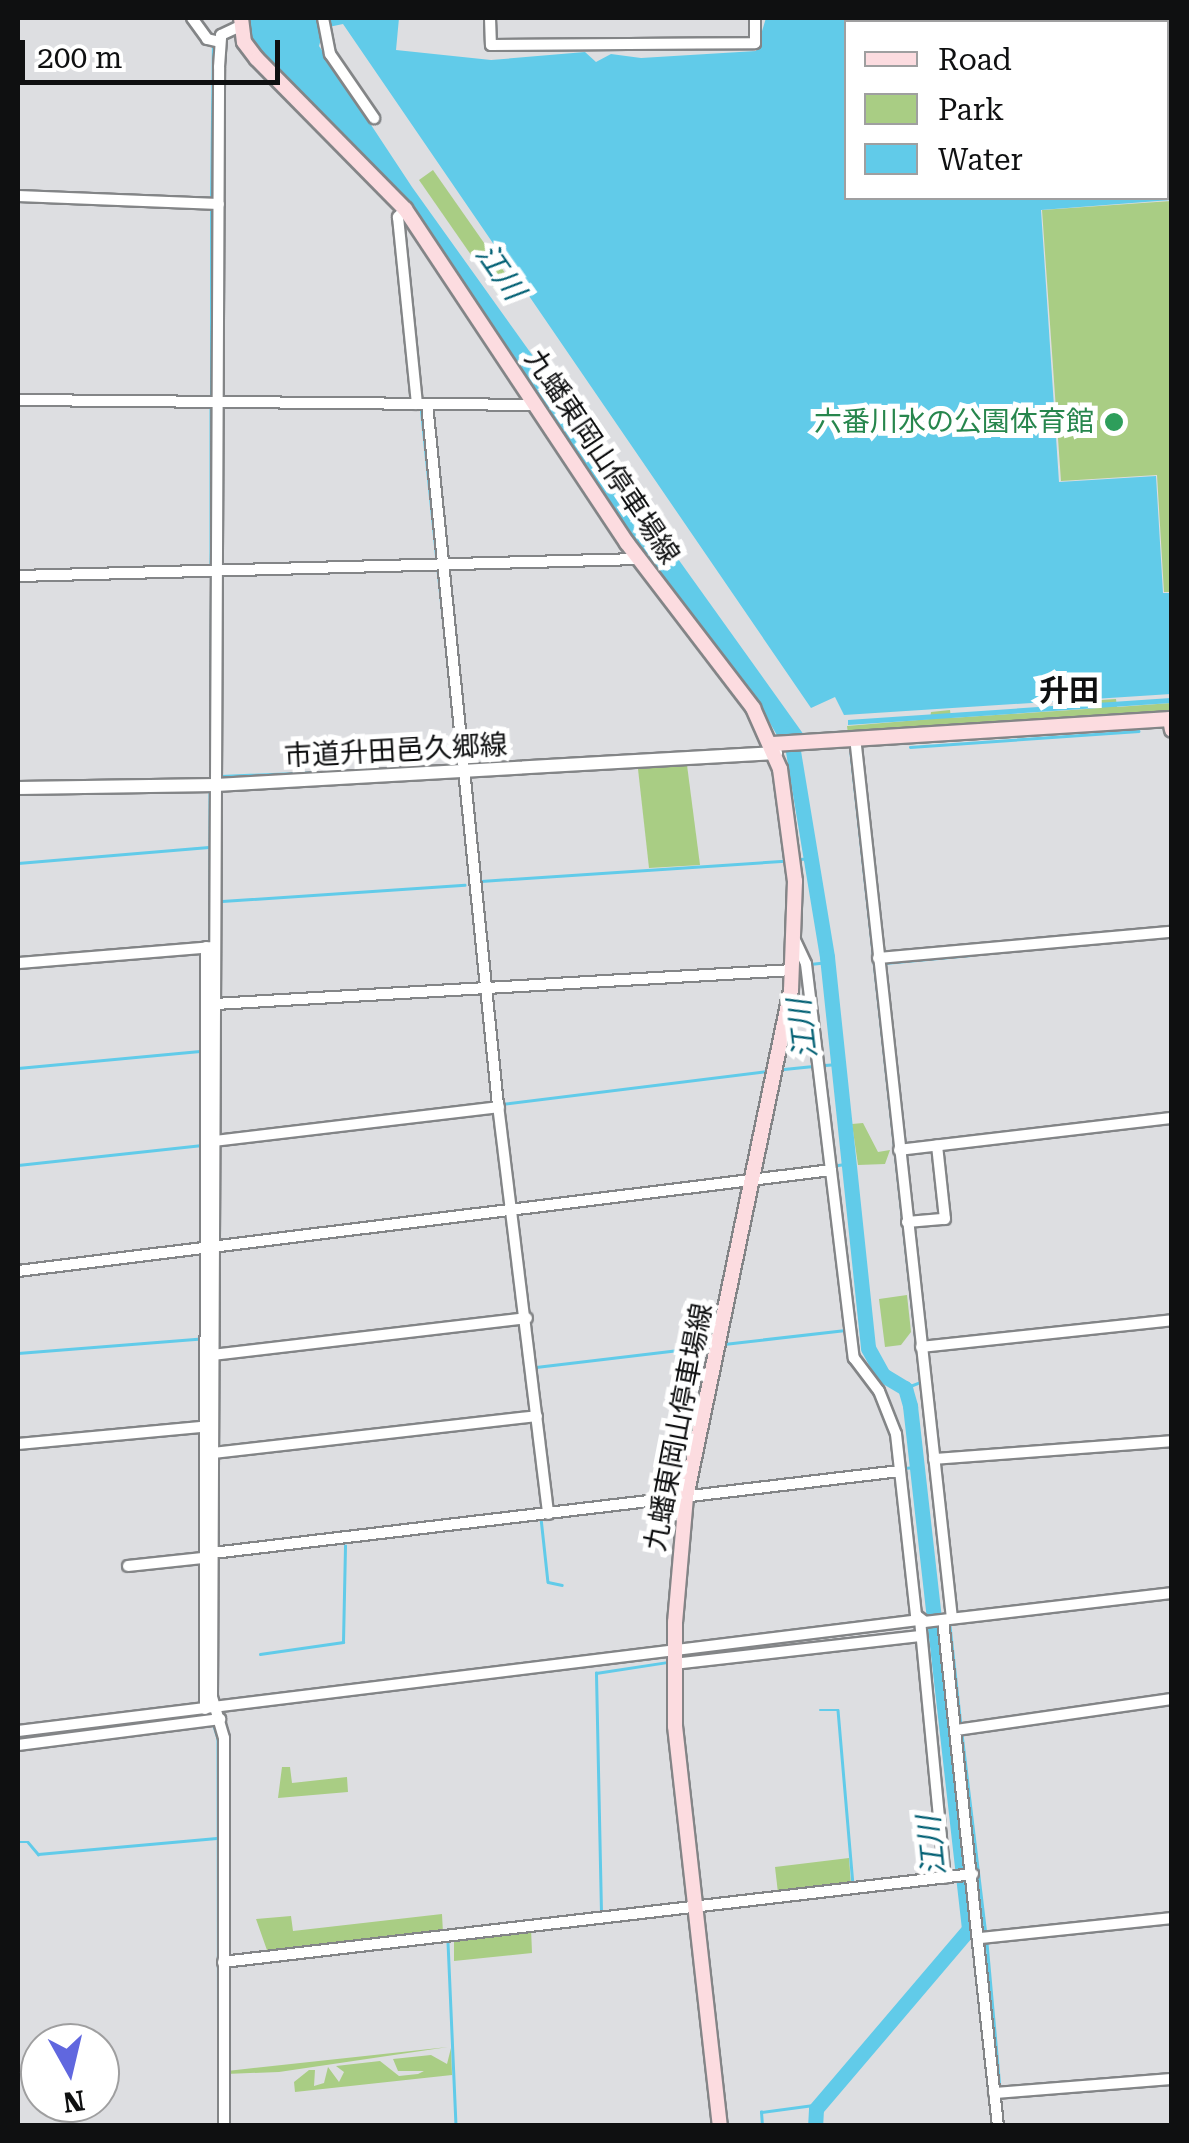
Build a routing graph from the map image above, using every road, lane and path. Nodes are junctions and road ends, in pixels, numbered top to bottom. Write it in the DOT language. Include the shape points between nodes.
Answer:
graph roads {
  1 [pos="192,18"];
  2 [pos="490,18"];
  3 [pos="755,18"];
  4 [pos="241,21"];
  5 [pos="325,23"];
  6 [pos="215,41"];
  7 [pos="374,118"];
  8 [pos="18,196"];
  9 [pos="214,204"];
  10 [pos="405,209"];
  11 [pos="18,400"];
  12 [pos="213,402"];
  13 [pos="422,404"];
  14 [pos="537,405"];
  15 [pos="639,559"];
  16 [pos="440,568"];
  17 [pos="212,575"];
  18 [pos="18,576"];
  19 [pos="1171,722"];
  20 [pos="855,737"];
  21 [pos="776,746"];
  22 [pos="461,773"];
  23 [pos="212,785"];
  24 [pos="18,788"];
  25 [pos="1172,932"];
  26 [pos="795,940"];
  27 [pos="210,947"];
  28 [pos="878,958"];
  29 [pos="18,963"];
  30 [pos="793,970"];
  31 [pos="483,988"];
  32 [pos="216,1004"];
  33 [pos="497,1106"];
  34 [pos="1172,1118"];
  35 [pos="214,1141"];
  36 [pos="936,1145"];
  37 [pos="899,1150"];
  38 [pos="830,1170"];
  39 [pos="755,1180"];
  40 [pos="513,1211"];
  41 [pos="908,1222"];
  42 [pos="207,1248"];
  43 [pos="18,1271"];
  44 [pos="525,1319"];
  45 [pos="1172,1320"];
  46 [pos="921,1347"];
  47 [pos="213,1356"];
  48 [pos="535,1416"];
  49 [pos="209,1426"];
  50 [pos="1172,1440"];
  51 [pos="18,1444"];
  52 [pos="214,1453"];
  53 [pos="934,1459"];
  54 [pos="900,1472"];
  55 [pos="686,1497"];
  56 [pos="548,1512"];
  57 [pos="210,1557"];
  58 [pos="128,1566"];
  59 [pos="1172,1593"];
  60 [pos="945,1619"];
  61 [pos="920,1628"];
  62 [pos="674,1658"];
  63 [pos="1172,1699"];
  64 [pos="208,1715"];
  65 [pos="960,1729"];
  66 [pos="18,1730"];
  67 [pos="18,1745"];
  68 [pos="973,1874"];
  69 [pos="947,1876"];
  70 [pos="695,1907"];
  71 [pos="1172,1918"];
  72 [pos="985,1938"];
  73 [pos="223,1962"];
  74 [pos="1172,2079"];
  75 [pos="998,2093"];
  76 [pos="224,2126"];
  77 [pos="720,2126"];
  78 [pos="998,2126"];
  1 -- 6 [label="street"];
  2 -- 3 [label="street" via="491,44 510,44 755,42"];
  4 -- 6 [label="street"];
  4 -- 10 [label="main road, 九蟠東岡山停車場線" via="256,59"];
  5 -- 7 [label="street" via="330,54"];
  6 -- 9 [label="street"];
  8 -- 9 [label="street"];
  9 -- 12 [label="street"];
  10 -- 13 [label="street" via="398,217"];
  10 -- 14 [label="main road, 九蟠東岡山停車場線"];
  11 -- 12 [label="street"];
  12 -- 13 [label="street"];
  12 -- 17 [label="street"];
  13 -- 14 [label="street"];
  13 -- 16 [label="street"];
  14 -- 15 [label="main road, 九蟠東岡山停車場線"];
  15 -- 16 [label="street"];
  15 -- 21 [label="main road, 九蟠東岡山停車場線"];
  16 -- 17 [label="street"];
  16 -- 22 [label="street"];
  17 -- 18 [label="street"];
  17 -- 23 [label="street"];
  19 -- 20 [label="main road"];
  20 -- 21 [label="main road"];
  20 -- 28 [label="street"];
  21 -- 22 [label="street, 市道升田邑久郷線"];
  21 -- 26 [label="main road, 九蟠東岡山停車場線" via="792,849"];
  22 -- 23 [label="street, 市道升田邑久郷線"];
  22 -- 31 [label="street"];
  23 -- 24 [label="street, 市道升田邑久郷線"];
  23 -- 27 [label="street"];
  25 -- 28 [label="street"];
  26 -- 30 [label="main road, 九蟠東岡山停車場線"];
  26 -- 38 [label="street" via="806,964"];
  27 -- 29 [label="street"];
  27 -- 32 [label="street"];
  27 -- 42 [label="street"];
  28 -- 37 [label="street"];
  30 -- 31 [label="street"];
  30 -- 39 [label="main road, 九蟠東岡山停車場線"];
  31 -- 32 [label="street"];
  31 -- 33 [label="street"];
  32 -- 35 [label="street"];
  33 -- 35 [label="street"];
  33 -- 40 [label="street"];
  34 -- 36 [label="street"];
  35 -- 42 [label="street"];
  36 -- 37 [label="street"];
  36 -- 41 [label="street" via="945,1218"];
  37 -- 41 [label="street"];
  38 -- 39 [label="street"];
  38 -- 54 [label="street" via="854,1358 890,1415"];
  39 -- 40 [label="street"];
  39 -- 55 [label="main road, 九蟠東岡山停車場線"];
  40 -- 42 [label="street"];
  40 -- 44 [label="street"];
  41 -- 46 [label="street"];
  42 -- 43 [label="street"];
  42 -- 47 [label="street"];
  42 -- 49 [label="street"];
  44 -- 47 [label="street"];
  44 -- 48 [label="street"];
  45 -- 46 [label="street"];
  46 -- 53 [label="street"];
  47 -- 49 [label="street"];
  48 -- 52 [label="street"];
  48 -- 56 [label="street"];
  49 -- 51 [label="street"];
  49 -- 52 [label="street"];
  49 -- 57 [label="street"];
  50 -- 53 [label="street"];
  52 -- 57 [label="street"];
  53 -- 60 [label="street"];
  54 -- 55 [label="street"];
  54 -- 61 [label="street"];
  55 -- 56 [label="street"];
  55 -- 62 [label="main road, 九蟠東岡山停車場線"];
  56 -- 57 [label="street"];
  57 -- 58 [label="street"];
  57 -- 64 [label="street"];
  59 -- 60 [label="street"];
  60 -- 61 [label="street"];
  60 -- 65 [label="street"];
  61 -- 62 [label="street"];
  61 -- 69 [label="street"];
  62 -- 64 [label="street"];
  62 -- 70 [label="main road, 九蟠東岡山停車場線"];
  63 -- 65 [label="street"];
  64 -- 66 [label="street"];
  64 -- 67 [label="street"];
  64 -- 73 [label="street"];
  65 -- 68 [label="street"];
  68 -- 69 [label="street"];
  68 -- 72 [label="street"];
  69 -- 70 [label="street"];
  70 -- 73 [label="street"];
  70 -- 77 [label="main road, 九蟠東岡山停車場線"];
  71 -- 72 [label="street"];
  72 -- 75 [label="street"];
  73 -- 76 [label="street"];
  74 -- 75 [label="street"];
  75 -- 78 [label="street"];
}
